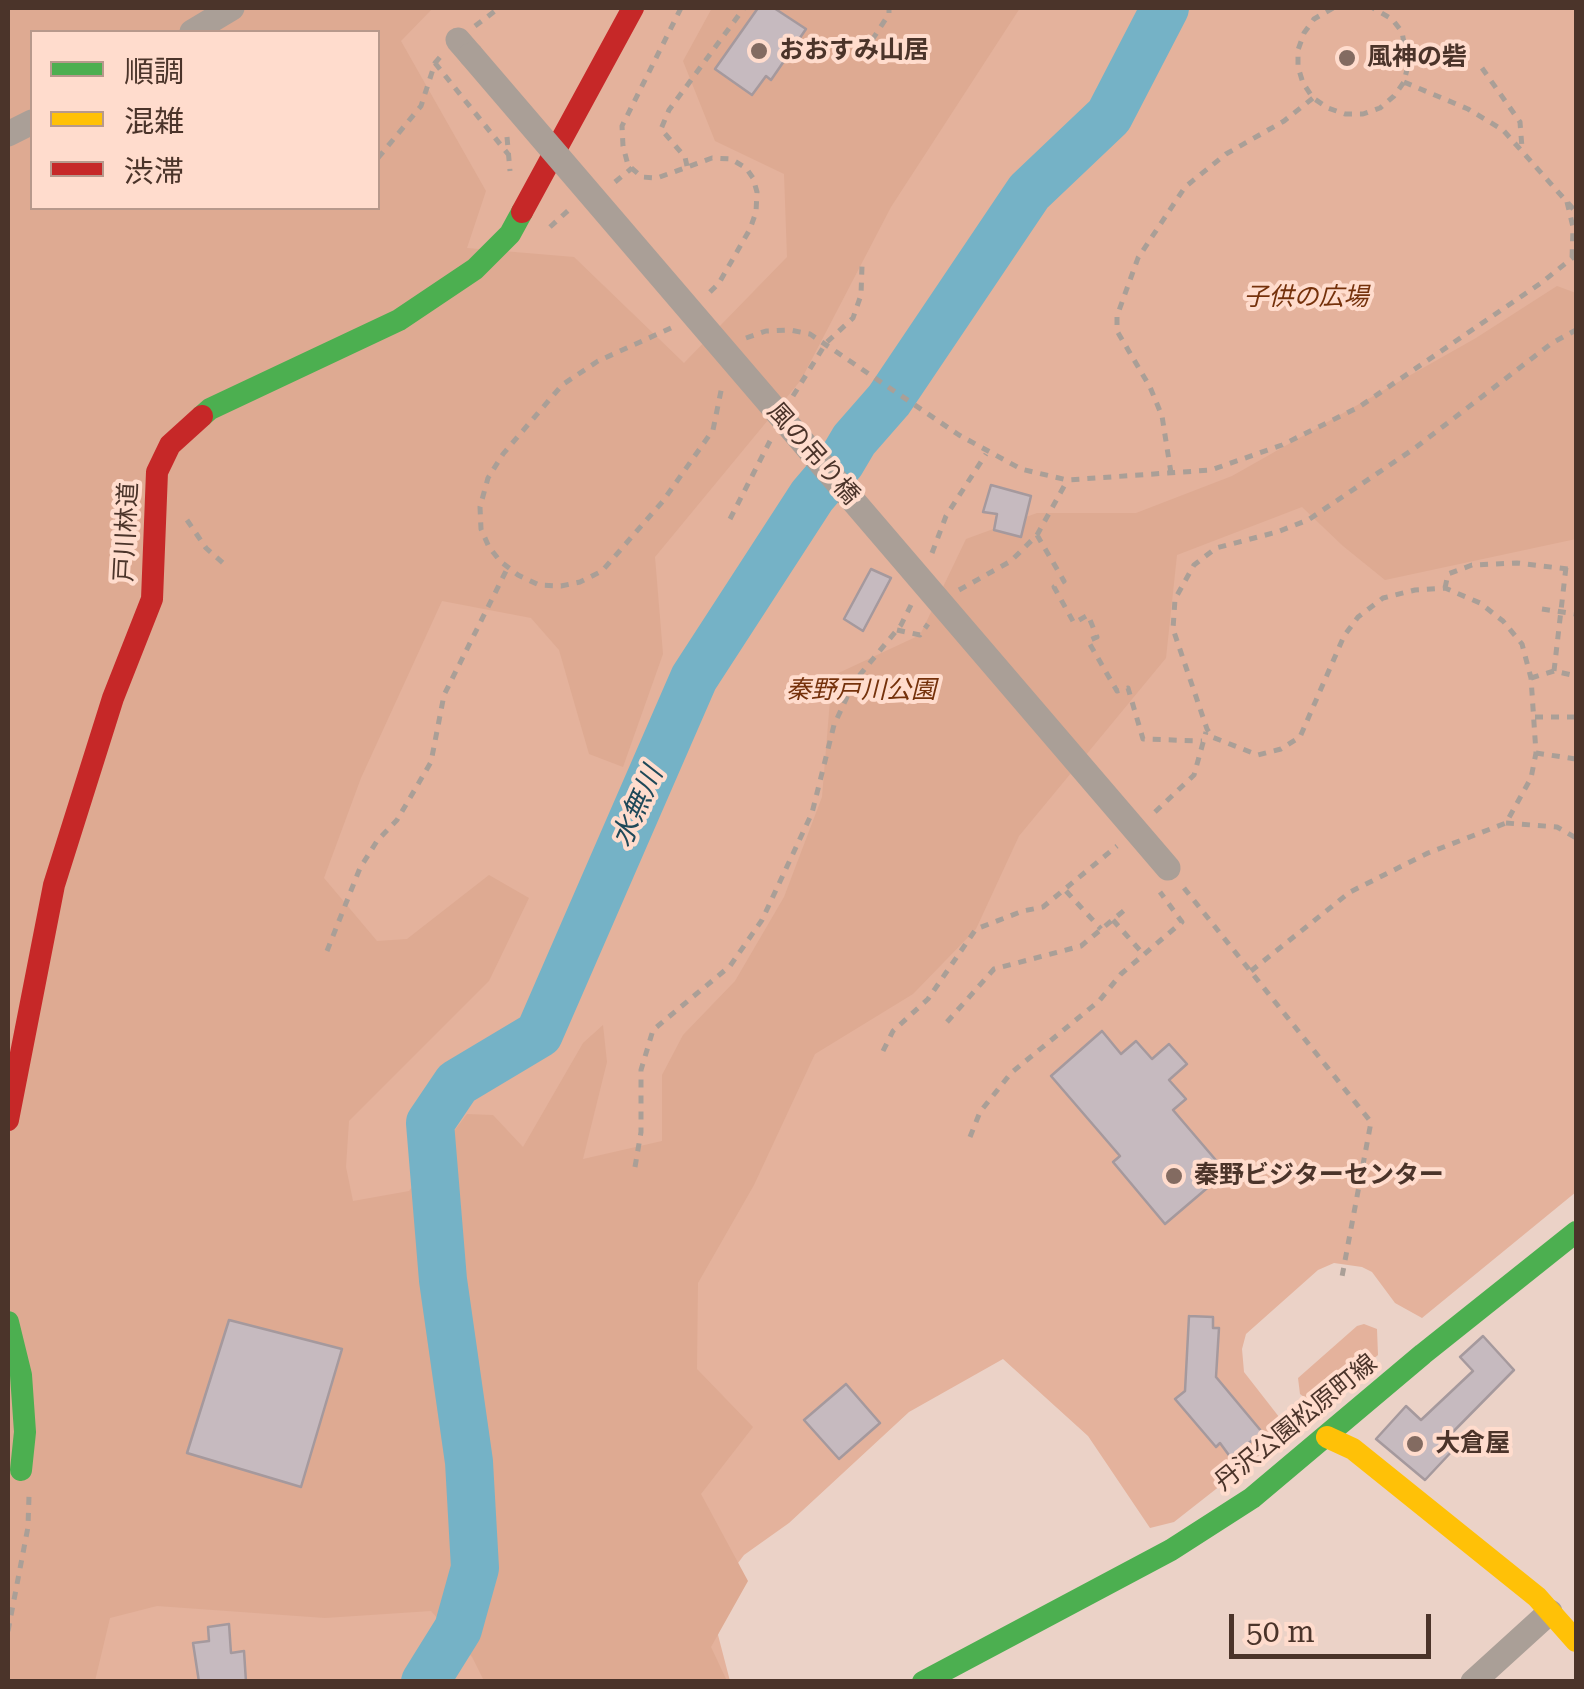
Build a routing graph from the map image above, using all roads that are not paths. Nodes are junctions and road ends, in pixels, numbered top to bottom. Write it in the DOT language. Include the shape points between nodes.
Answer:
graph roads {
  1 [pos="232,8"];
  2 [pos="633,8"];
  3 [pos="195,30"];
  4 [pos="465,47"];
  5 [pos="1172,873"];
  6 [pos="8,1120"];
  7 [pos="1576,1232"];
  8 [pos="8,1322"];
  9 [pos="1327,1436"];
  10 [pos="22,1465"];
  11 [pos="1550,1612"];
  12 [pos="1576,1641"];
  13 [pos="923,1682"];
  14 [pos="1473,1682"];
  1 -- 3 [label="street"];
  2 -- 6 [label="street, 戸川林道" via="510,234 474,269 399,320 210,409 170,445 157,472 152,599 54,885"];
  4 -- 5 [label="street, 風の吊り橋, bridge"];
  7 -- 9 [label="street, 丹沢公園松原町線"];
  8 -- 10 [label="street" via="21,1375"];
  9 -- 11 [label="street" via="1353,1449"];
  9 -- 13 [label="street, 丹沢公園松原町線" via="1252,1498 1171,1550"];
  11 -- 12 [label="street"];
  11 -- 14 [label="street"];
}
